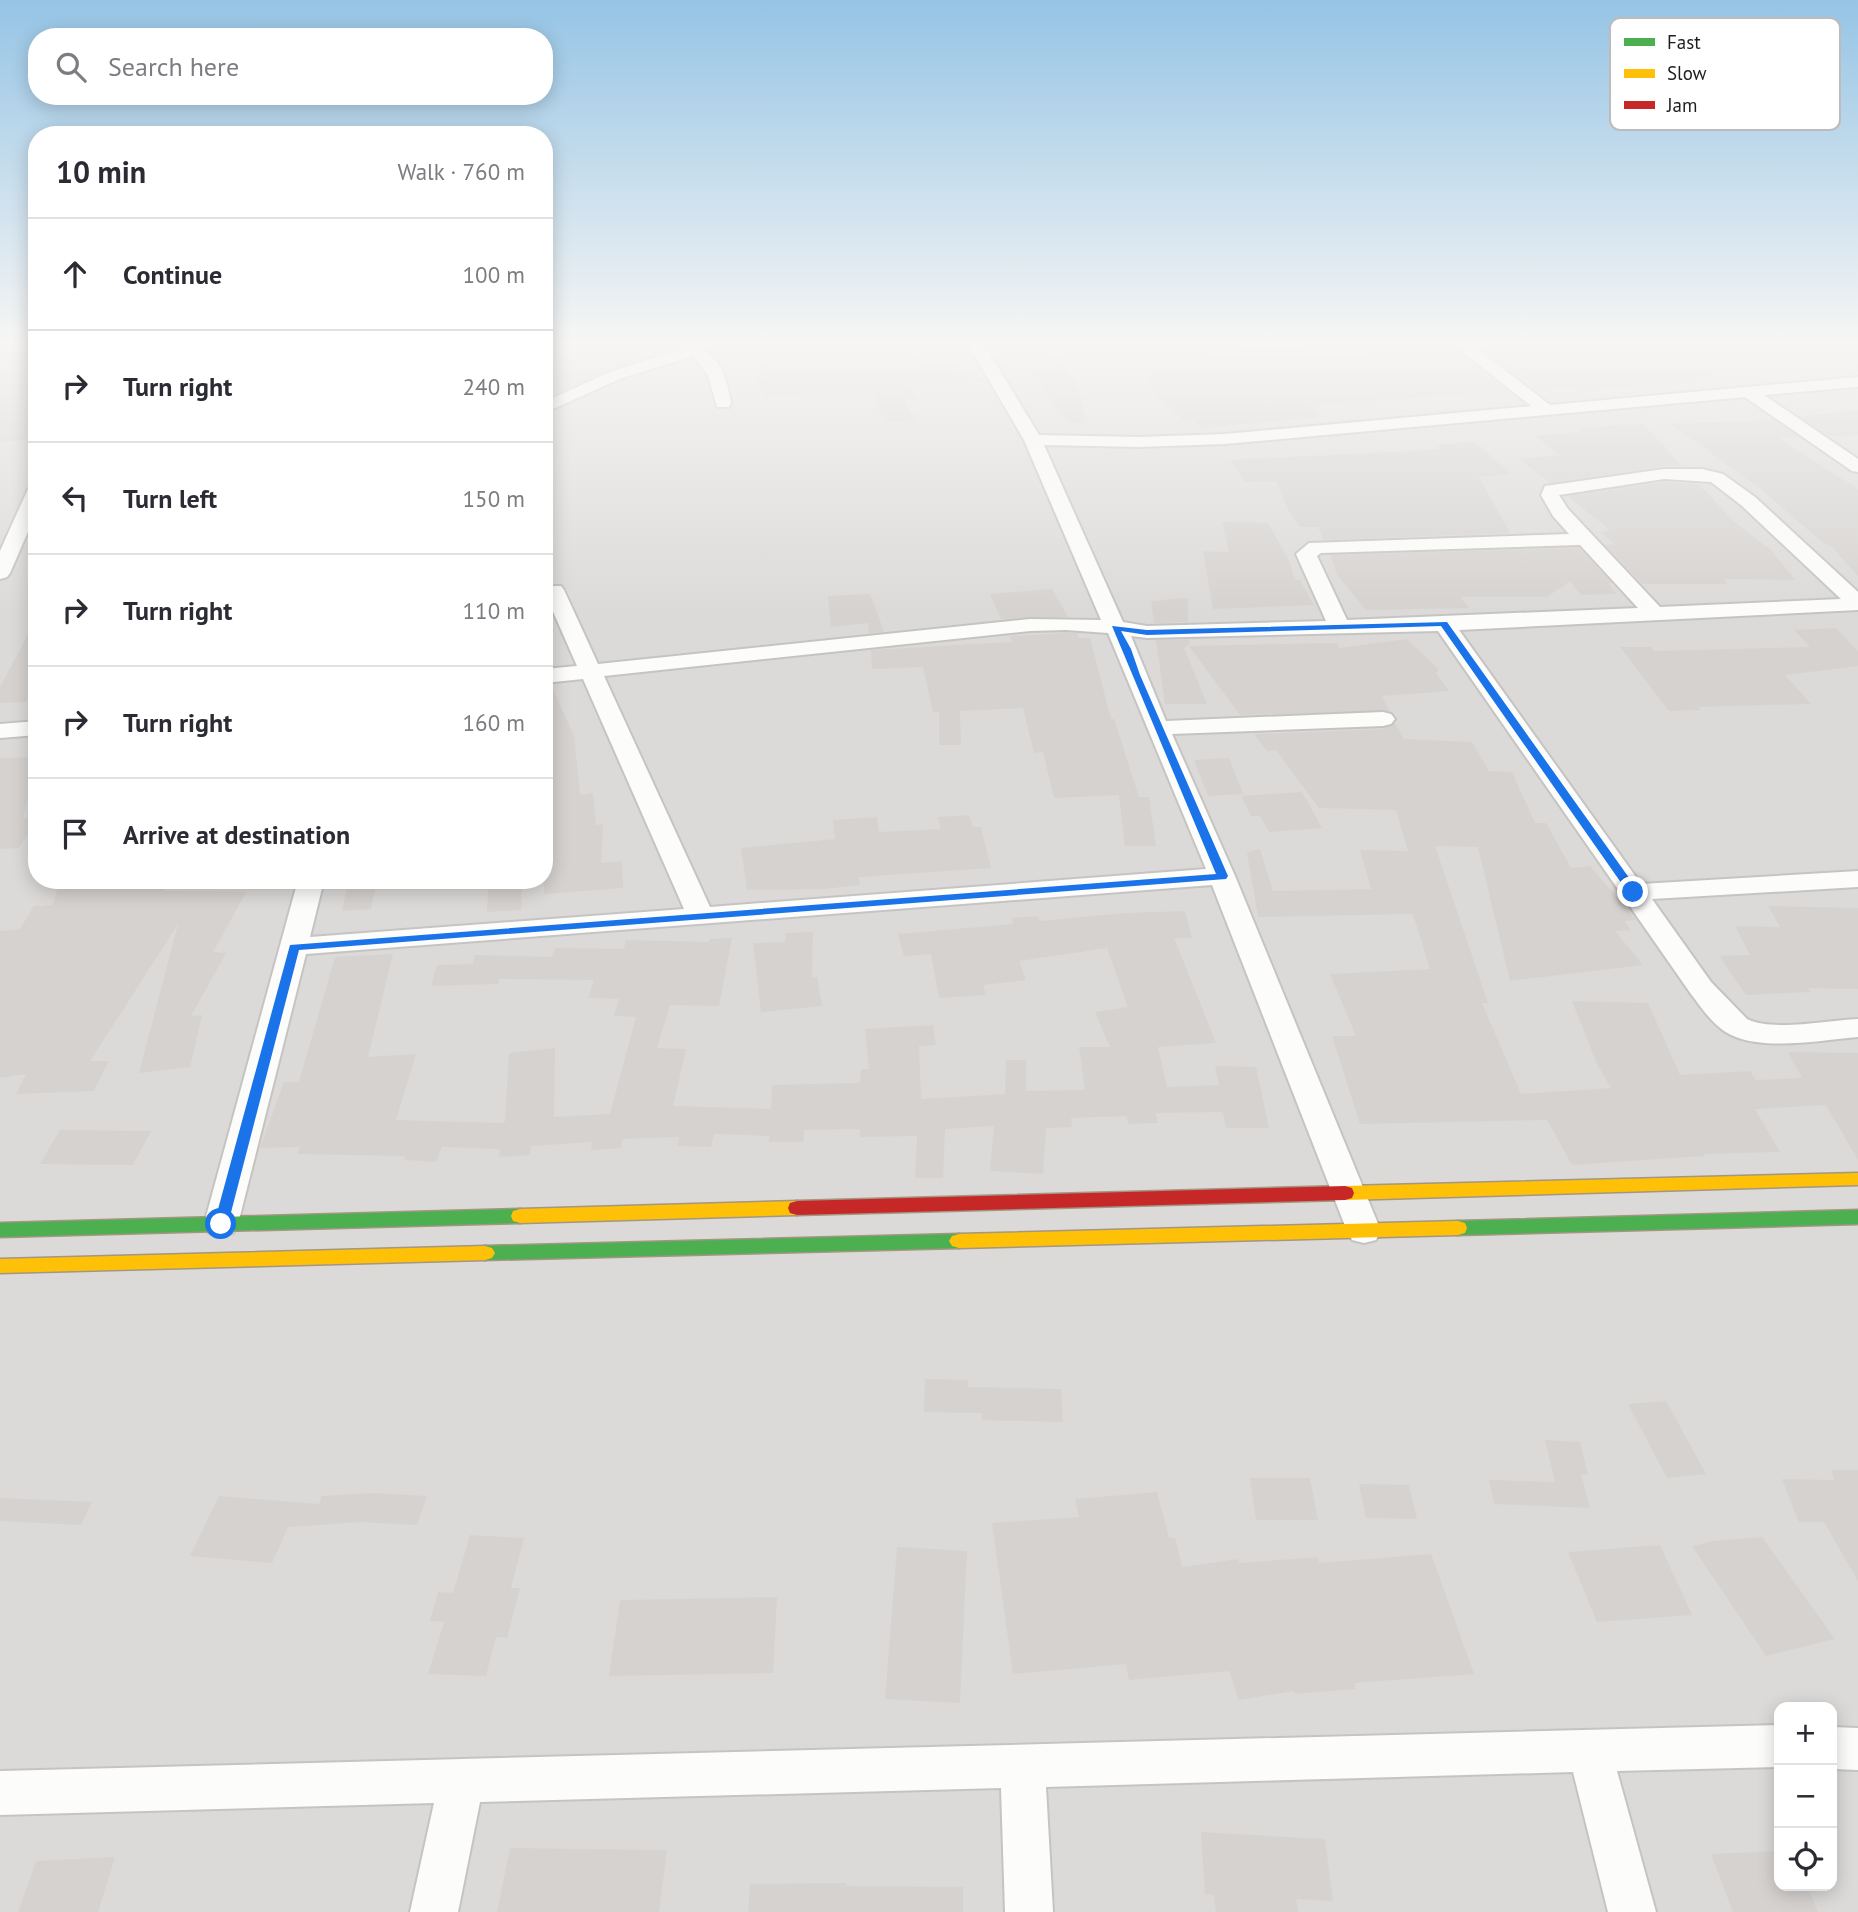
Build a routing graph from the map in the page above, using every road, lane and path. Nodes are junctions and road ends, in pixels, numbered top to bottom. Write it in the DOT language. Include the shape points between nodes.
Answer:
graph roads {
  1 [pos="1029,433"];
  2 [pos="1288,433"];
  3 [pos="1807,433"];
  4 [pos="1033,440"];
  5 [pos="1858,448"];
  6 [pos="1833,451"];
  7 [pos="1858,467"];
  8 [pos="28,509"];
  9 [pos="1584,539"];
  10 [pos="0,573"];
  11 [pos="554,590"];
  12 [pos="1858,603"];
  13 [pos="1654,613"];
  14 [pos="1444,624"];
  15 [pos="1339,626"];
  16 [pos="1115,627"];
  17 [pos="591,671"];
  18 [pos="553,675"];
  19 [pos="1383,719"];
  20 [pos="1158,728"];
  21 [pos="28,729"];
  22 [pos="0,731"];
  23 [pos="1222,876"];
  24 [pos="1858,879"];
  25 [pos="309,889"];
  26 [pos="1633,892"];
  27 [pos="701,916"];
  28 [pos="294,947"];
  29 [pos="1858,1028"];
  30 [pos="1858,1179"];
  31 [pos="1350,1192"];
  32 [pos="1858,1217"];
  33 [pos="221,1224"];
  34 [pos="0,1230"];
  35 [pos="1364,1231"];
  36 [pos="0,1266"];
  37 [pos="1774,1746"];
  38 [pos="1837,1748"];
  39 [pos="1589,1749"];
  40 [pos="1858,1749"];
  41 [pos="1023,1765"];
  42 [pos="462,1780"];
  43 [pos="0,1793"];
  44 [pos="434,1912"];
  45 [pos="1029,1912"];
  46 [pos="1632,1912"];
  1 -- 4 [label="street"];
  2 -- 4 [label="street" via="1186,442"];
  3 -- 6 [label="street"];
  4 -- 16 [label="street"];
  5 -- 6 [label="street"];
  6 -- 7 [label="street"];
  8 -- 10 [label="street"];
  9 -- 12 [label="street" via="1552,503 1552,490 1664,474 1702,474 1748,500"];
  9 -- 13 [label="street"];
  9 -- 15 [label="street" via="1316,547 1306,554"];
  11 -- 17 [label="street"];
  12 -- 13 [label="street"];
  13 -- 14 [label="street"];
  14 -- 15 [label="street"];
  14 -- 26 [label="street"];
  15 -- 16 [label="street" via="1147,632"];
  16 -- 17 [label="street" via="1030,625"];
  16 -- 20 [label="street"];
  17 -- 18 [label="street"];
  17 -- 27 [label="street"];
  19 -- 20 [label="street"];
  20 -- 23 [label="street"];
  21 -- 22 [label="street"];
  23 -- 27 [label="street"];
  23 -- 31 [label="street"];
  24 -- 26 [label="street"];
  25 -- 28 [label="street"];
  26 -- 29 [label="street" via="1701,988 1743,1029 1764,1033"];
  27 -- 28 [label="street"];
  28 -- 33 [label="street"];
  30 -- 31 [label="main road"];
  31 -- 33 [label="main road"];
  31 -- 35 [label="street"];
  32 -- 35 [label="main road"];
  33 -- 34 [label="main road"];
  35 -- 36 [label="main road"];
  37 -- 39 [label="street"];
  38 -- 40 [label="street"];
  39 -- 41 [label="street"];
  39 -- 46 [label="street"];
  41 -- 42 [label="street"];
  41 -- 45 [label="street"];
  42 -- 43 [label="street"];
  42 -- 44 [label="street"];
}
